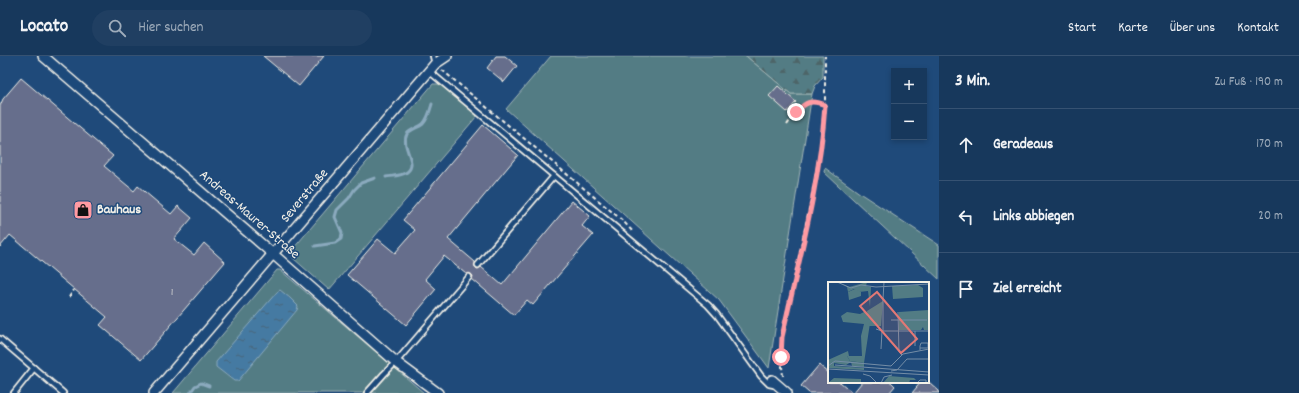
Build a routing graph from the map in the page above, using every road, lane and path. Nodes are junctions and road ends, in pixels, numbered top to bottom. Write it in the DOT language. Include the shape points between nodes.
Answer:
graph roads {
  1 [pos="43,56"];
  2 [pos="447,56"];
  3 [pos="825,56"];
  4 [pos="433,64"];
  5 [pos="825,105"];
  6 [pos="787,125"];
  7 [pos="554,176"];
  8 [pos="273,254"];
  9 [pos="478,265"];
  10 [pos="469,277"];
  11 [pos="74,290"];
  12 [pos="69,296"];
  13 [pos="0,339"];
  14 [pos="396,362"];
  15 [pos="34,368"];
  16 [pos="783,377"];
  17 [pos="772,380"];
  18 [pos="783,390"];
  19 [pos="14,393"];
  20 [pos="63,393"];
  21 [pos="154,393"];
  22 [pos="367,393"];
  23 [pos="438,393"];
  1 -- 8 [label="street, Andreas-Maurer-Straße"];
  2 -- 4 [label="street, Severstraße"];
  3 -- 5 [label="path"];
  4 -- 7 [label="lane"];
  4 -- 8 [label="street, Severstraße"];
  5 -- 6 [label="path" via="818,102 803,105"];
  5 -- 16 [label="path" via="813,192 782,337"];
  7 -- 9 [label="lane"];
  7 -- 18 [label="lane" via="708,305 769,384"];
  8 -- 14 [label="street, Andreas-Maurer-Straße"];
  8 -- 21 [label="street, Severstraße"];
  10 -- 14 [label="lane"];
  11 -- 12 [label="path"];
  13 -- 15 [label="lane"];
  14 -- 22 [label="lane"];
  14 -- 23 [label="street, Andreas-Maurer-Straße"];
  15 -- 19 [label="lane"];
  15 -- 20 [label="lane"];
  17 -- 18 [label="street"];
}
